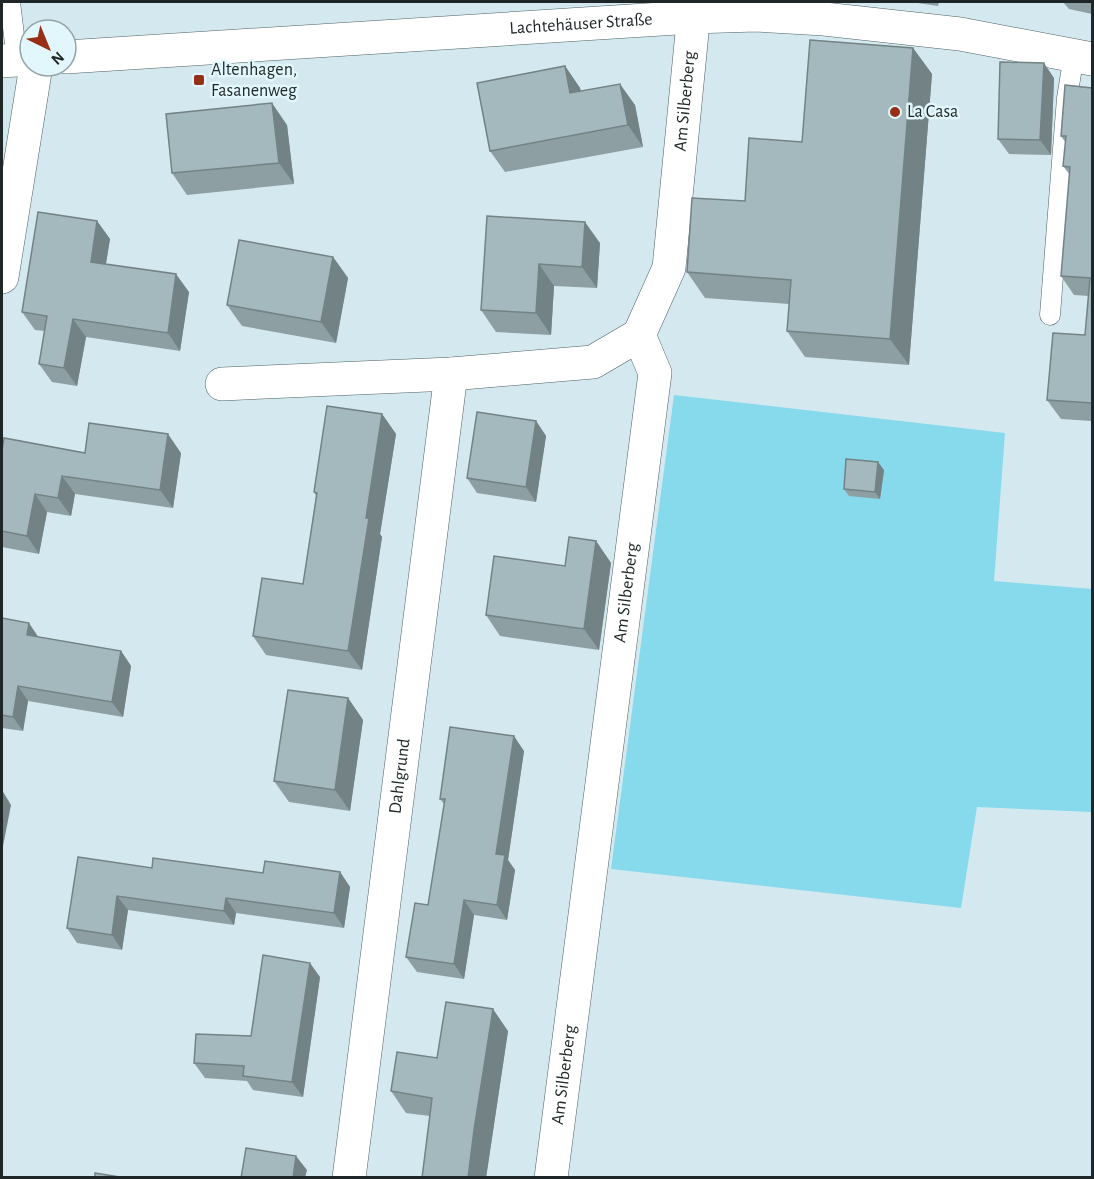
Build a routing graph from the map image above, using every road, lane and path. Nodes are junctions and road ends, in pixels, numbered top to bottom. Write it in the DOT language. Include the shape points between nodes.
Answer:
graph roads {
  1 [pos="10,2"];
  2 [pos="694,9"];
  3 [pos="18,45"];
  4 [pos="78,56"];
  5 [pos="1083,57"];
  6 [pos="20,78"];
  7 [pos="2,277"];
  8 [pos="1050,315"];
  9 [pos="639,335"];
  10 [pos="451,374"];
  11 [pos="222,384"];
  12 [pos="349,1178"];
  13 [pos="551,1178"];
  1 -- 3 [label="lane"];
  2 -- 4 [label="street, Lachtehäuser Straße"];
  2 -- 5 [label="street, Lachtehäuser Straße" via="960,34"];
  2 -- 9 [label="street, Am Silberberg" via="669,268"];
  5 -- 8 [label="lane" via="1066,98"];
  6 -- 7 [label="street"];
  9 -- 10 [label="street" via="593,362"];
  9 -- 13 [label="street, Am Silberberg" via="655,374"];
  10 -- 11 [label="street"];
  10 -- 12 [label="street, Dahlgrund"];
}
